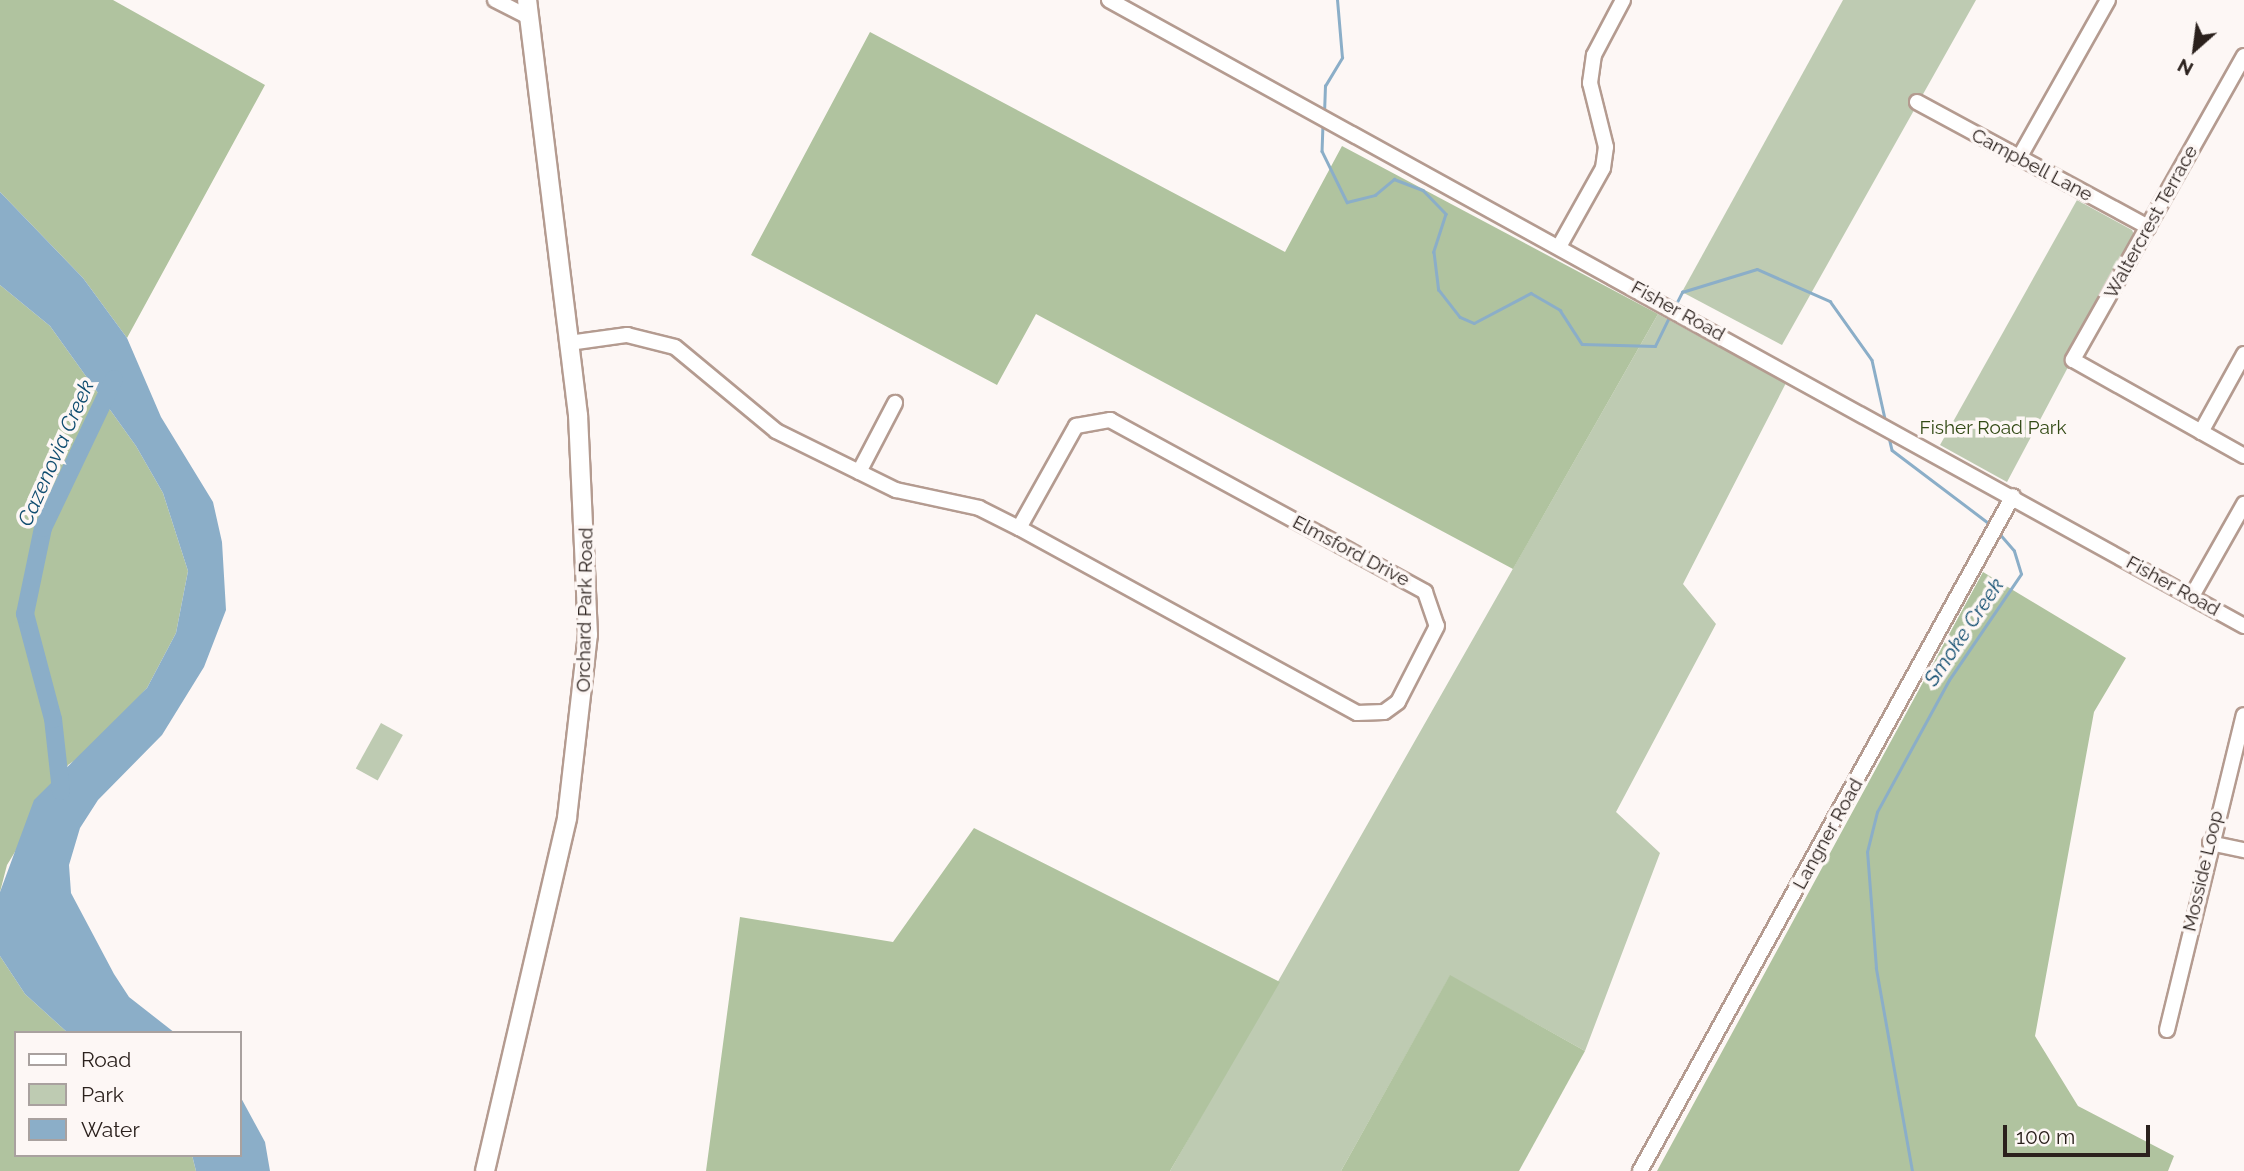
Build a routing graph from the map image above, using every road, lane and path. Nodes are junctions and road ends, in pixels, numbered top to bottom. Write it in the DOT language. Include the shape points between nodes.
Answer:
graph roads {
  1 [pos="495,0"];
  2 [pos="527,0"];
  3 [pos="1109,0"];
  4 [pos="1623,0"];
  5 [pos="2108,0"];
  6 [pos="530,19"];
  7 [pos="2244,56"];
  8 [pos="1917,102"];
  9 [pos="2020,158"];
  10 [pos="2148,227"];
  11 [pos="1560,246"];
  12 [pos="569,343"];
  13 [pos="2244,354"];
  14 [pos="895,403"];
  15 [pos="2201,432"];
  16 [pos="2244,456"];
  17 [pos="859,472"];
  18 [pos="2013,496"];
  19 [pos="2244,504"];
  20 [pos="1019,528"];
  21 [pos="2192,596"];
  22 [pos="2244,626"];
  23 [pos="2244,715"];
  24 [pos="2210,843"];
  25 [pos="2244,850"];
  26 [pos="2167,1030"];
  27 [pos="485,1171"];
  28 [pos="1640,1171"];
  1 -- 6 [label="street"];
  2 -- 6 [label="main road, Orchard Park Road"];
  3 -- 11 [label="street, Fisher Road"];
  4 -- 11 [label="street" via="1594,55 1591,74 1606,147 1603,169"];
  5 -- 9 [label="street"];
  6 -- 12 [label="main road, Orchard Park Road"];
  7 -- 10 [label="street, Waltercrest Terrace"];
  8 -- 9 [label="street, Campbell Lane"];
  9 -- 10 [label="street, Campbell Lane"];
  10 -- 15 [label="street, Waltercrest Terrace" via="2073,360"];
  11 -- 18 [label="street, Fisher Road"];
  12 -- 17 [label="street, Elmsford Drive" via="627,335 676,348 756,418"];
  12 -- 27 [label="main road, Orchard Park Road" via="588,542 583,704 561,848"];
  13 -- 15 [label="street"];
  14 -- 17 [label="street"];
  15 -- 16 [label="street"];
  17 -- 20 [label="street, Elmsford Drive" via="911,496 979,508"];
  18 -- 21 [label="street, Fisher Road"];
  18 -- 28 [label="street, Langner Road"];
  19 -- 21 [label="street"];
  20 -- 20 [label="street, Elmsford Drive" via="1365,715 1398,702 1437,626 1431,599 1416,586 1101,418 1084,421 1070,434"];
  21 -- 22 [label="street, Fisher Road"];
  23 -- 24 [label="street, Mosside Loop"];
  24 -- 25 [label="street"];
  24 -- 26 [label="street, Mosside Loop"];
}
